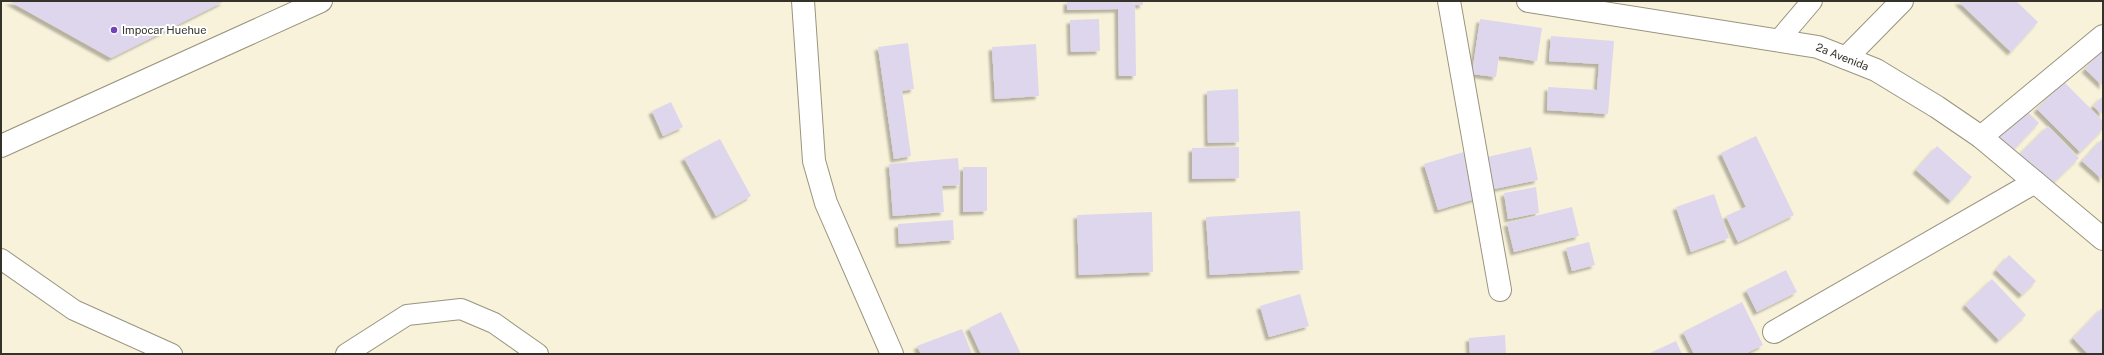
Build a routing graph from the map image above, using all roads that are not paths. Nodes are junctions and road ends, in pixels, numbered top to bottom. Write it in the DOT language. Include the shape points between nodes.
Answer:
graph roads {
  1 [pos="320,1"];
  2 [pos="803,1"];
  3 [pos="1449,1"];
  4 [pos="1528,1"];
  5 [pos="1812,1"];
  6 [pos="1902,1"];
  7 [pos="2103,36"];
  8 [pos="1778,41"];
  9 [pos="1846,58"];
  10 [pos="1981,137"];
  11 [pos="1,146"];
  12 [pos="2035,182"];
  13 [pos="2103,239"];
  14 [pos="1,259"];
  15 [pos="1500,290"];
  16 [pos="1774,332"];
  17 [pos="172,354"];
  18 [pos="346,354"];
  19 [pos="538,354"];
  20 [pos="892,354"];
  1 -- 11 [label="street"];
  2 -- 20 [label="street" via="814,161 826,203"];
  3 -- 15 [label="street"];
  4 -- 8 [label="street, 2a Avenida"];
  5 -- 8 [label="lane"];
  6 -- 9 [label="street"];
  7 -- 10 [label="street"];
  8 -- 9 [label="street, 2a Avenida" via="1818,47"];
  9 -- 10 [label="street, 2a Avenida" via="1876,70"];
  10 -- 12 [label="street, 2a Avenida"];
  12 -- 13 [label="street, 2a Avenida"];
  12 -- 16 [label="street"];
  14 -- 17 [label="lane" via="74,310"];
  18 -- 19 [label="lane" via="407,315 461,309 494,323"];
}
